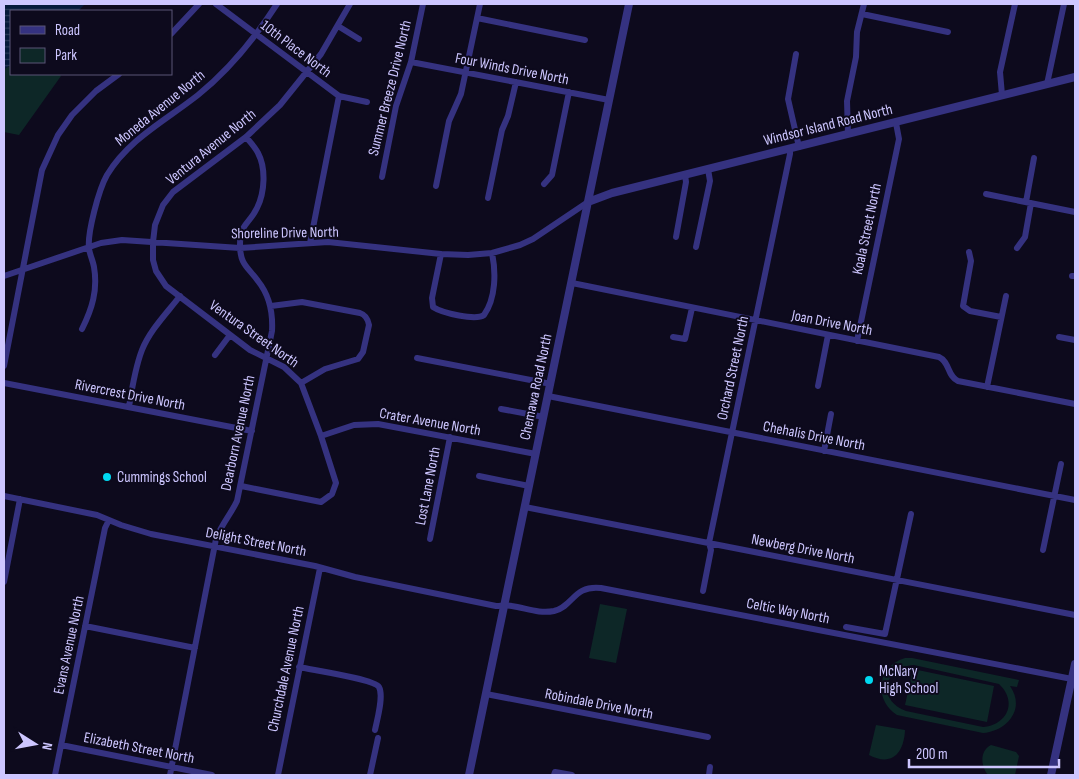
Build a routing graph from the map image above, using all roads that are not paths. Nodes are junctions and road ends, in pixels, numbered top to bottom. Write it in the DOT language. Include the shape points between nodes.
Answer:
graph roads {
  1 [pos="199,4"];
  2 [pos="216,4"];
  3 [pos="276,4"];
  4 [pos="350,4"];
  5 [pos="423,4"];
  6 [pos="480,4"];
  7 [pos="629,4"];
  8 [pos="864,4"];
  9 [pos="1015,4"];
  10 [pos="1064,4"];
  11 [pos="862,14"];
  12 [pos="477,18"];
  13 [pos="338,26"];
  14 [pos="948,32"];
  15 [pos="172,33"];
  16 [pos="257,35"];
  17 [pos="359,39"];
  18 [pos="585,40"];
  19 [pos="796,54"];
  20 [pos="411,62"];
  21 [pos="466,72"];
  22 [pos="307,73"];
  23 [pos="118,75"];
  24 [pos="1075,77"];
  25 [pos="516,82"];
  26 [pos="1047,84"];
  27 [pos="569,92"];
  28 [pos="1002,95"];
  29 [pos="339,96"];
  30 [pos="609,100"];
  31 [pos="367,102"];
  32 [pos="896,123"];
  33 [pos="848,134"];
  34 [pos="246,137"];
  35 [pos="799,146"];
  36 [pos="790,149"];
  37 [pos="1034,158"];
  38 [pos="708,169"];
  39 [pos="685,175"];
  40 [pos="382,177"];
  41 [pos="544,184"];
  42 [pos="436,186"];
  43 [pos="986,194"];
  44 [pos="488,198"];
  45 [pos="588,202"];
  46 [pos="1028,203"];
  47 [pos="1075,212"];
  48 [pos="676,237"];
  49 [pos="153,242"];
  50 [pos="310,243"];
  51 [pos="696,246"];
  52 [pos="89,248"];
  53 [pos="240,248"];
  54 [pos="1018,248"];
  55 [pos="969,252"];
  56 [pos="492,253"];
  57 [pos="441,254"];
  58 [pos="23,268"];
  59 [pos="4,276"];
  60 [pos="572,283"];
  61 [pos="180,296"];
  62 [pos="1006,296"];
  63 [pos="271,306"];
  64 [pos="692,308"];
  65 [pos="1001,317"];
  66 [pos="756,320"];
  67 [pos="82,329"];
  68 [pos="230,335"];
  69 [pos="828,335"];
  70 [pos="673,337"];
  71 [pos="1059,337"];
  72 [pos="857,340"];
  73 [pos="1075,340"];
  74 [pos="215,356"];
  75 [pos="267,358"];
  76 [pos="417,358"];
  77 [pos="4,366"];
  78 [pos="4,383"];
  79 [pos="301,383"];
  80 [pos="551,384"];
  81 [pos="818,386"];
  82 [pos="987,387"];
  83 [pos="548,396"];
  84 [pos="1075,404"];
  85 [pos="129,407"];
  86 [pos="502,409"];
  87 [pos="831,414"];
  88 [pos="544,417"];
  89 [pos="252,432"];
  90 [pos="732,433"];
  91 [pos="321,436"];
  92 [pos="450,437"];
  93 [pos="824,450"];
  94 [pos="536,454"];
  95 [pos="1061,464"];
  96 [pos="479,476"];
  97 [pos="240,486"];
  98 [pos="529,486"];
  99 [pos="4,496"];
  100 [pos="1054,496"];
  101 [pos="20,500"];
  102 [pos="1075,500"];
  103 [pos="525,507"];
  104 [pos="911,514"];
  105 [pos="108,520"];
  106 [pos="430,539"];
  107 [pos="709,544"];
  108 [pos="215,546"];
  109 [pos="1043,550"];
  110 [pos="320,568"];
  111 [pos="897,580"];
  112 [pos="4,582"];
  113 [pos="703,591"];
  114 [pos="504,606"];
  115 [pos="1075,615"];
  116 [pos="86,626"];
  117 [pos="846,627"];
  118 [pos="195,648"];
  119 [pos="1075,664"];
  120 [pos="299,667"];
  121 [pos="1072,678"];
  122 [pos="486,694"];
  123 [pos="375,730"];
  124 [pos="708,737"];
  125 [pos="378,738"];
  126 [pos="61,746"];
  127 [pos="171,767"];
  128 [pos="710,768"];
  129 [pos="555,774"];
  130 [pos="54,775"];
  131 [pos="170,775"];
  132 [pos="212,775"];
  133 [pos="278,775"];
  134 [pos="370,775"];
  135 [pos="469,775"];
  136 [pos="572,775"];
  137 [pos="709,775"];
  138 [pos="1052,775"];
  1 -- 15 [label="street"];
  2 -- 16 [label="street, 10th Place North"];
  3 -- 16 [label="street, Moneda Avenue North"];
  4 -- 13 [label="street, Ventura Avenue North"];
  5 -- 20 [label="street, Summer Breeze Drive North"];
  6 -- 12 [label="street"];
  7 -- 30 [label="street, Chemawa Road North"];
  8 -- 11 [label="street"];
  9 -- 28 [label="street" via="1000,72"];
  10 -- 26 [label="street"];
  11 -- 14 [label="street"];
  11 -- 33 [label="street" via="847,101"];
  12 -- 18 [label="street"];
  12 -- 21 [label="street"];
  13 -- 17 [label="street"];
  13 -- 22 [label="street, Ventura Avenue North"];
  16 -- 22 [label="street, 10th Place North"];
  16 -- 52 [label="street, Moneda Avenue North" via="199,94 120,156 99,194"];
  19 -- 35 [label="street" via="788,98"];
  20 -- 21 [label="street, Four Winds Drive North"];
  20 -- 40 [label="street, Summer Breeze Drive North" via="396,106"];
  21 -- 25 [label="street, Four Winds Drive North"];
  21 -- 42 [label="street" via="449,121"];
  22 -- 29 [label="street, 10th Place North"];
  22 -- 34 [label="street, Ventura Avenue North" via="280,105"];
  23 -- 58 [label="street" via="72,115 50,151 38,185"];
  24 -- 26 [label="street, Windsor Island Road North"];
  25 -- 27 [label="street, Four Winds Drive North"];
  25 -- 44 [label="street"];
  26 -- 28 [label="street, Windsor Island Road North"];
  27 -- 30 [label="street, Four Winds Drive North"];
  27 -- 41 [label="street" via="552,175"];
  28 -- 32 [label="street, Windsor Island Road North"];
  29 -- 31 [label="street, 10th Place North"];
  29 -- 50 [label="street"];
  30 -- 45 [label="street, Chemawa Road North"];
  32 -- 33 [label="street, Windsor Island Road North"];
  32 -- 72 [label="street, Koala Street North" via="899,138"];
  33 -- 35 [label="street, Windsor Island Road North"];
  34 -- 49 [label="street, Ventura Avenue North" via="173,192 158,215"];
  34 -- 53 [label="street" via="262,164 263,184 258,208 241,230"];
  35 -- 36 [label="street, Windsor Island Road North"];
  36 -- 38 [label="street, Windsor Island Road North"];
  36 -- 66 [label="street, Orchard Street North"];
  37 -- 46 [label="street"];
  38 -- 39 [label="street, Windsor Island Road North"];
  38 -- 51 [label="street" via="710,181"];
  39 -- 45 [label="street, Windsor Island Road North"];
  39 -- 48 [label="street"];
  43 -- 46 [label="street"];
  45 -- 56 [label="street, Shoreline Drive North" via="533,239"];
  45 -- 60 [label="street, Chemawa Road North"];
  46 -- 47 [label="street"];
  46 -- 54 [label="street" via="1025,237"];
  49 -- 52 [label="street, Shoreline Drive North" via="116,241"];
  49 -- 53 [label="street, Shoreline Drive North"];
  49 -- 61 [label="street, Ventura Street North" via="156,271 166,286"];
  50 -- 53 [label="street, Shoreline Drive North"];
  50 -- 57 [label="street, Shoreline Drive North" via="328,242"];
  52 -- 58 [label="street, Shoreline Drive North"];
  52 -- 67 [label="street" via="96,289"];
  53 -- 63 [label="street, Dearborn Avenue North" via="242,263 258,280"];
  55 -- 65 [label="street" via="971,261 963,306 970,311"];
  56 -- 57 [label="street, Shoreline Drive North"];
  56 -- 57 [label="street" via="495,268 489,306 484,315 476,318 433,307"];
  58 -- 59 [label="street, Shoreline Drive North"];
  58 -- 77 [label="street"];
  60 -- 64 [label="street, Joan Drive North"];
  60 -- 80 [label="street, Chemawa Road North"];
  61 -- 68 [label="street, Ventura Street North"];
  61 -- 85 [label="street" via="143,348"];
  62 -- 65 [label="street"];
  63 -- 75 [label="street, Dearborn Avenue North" via="272,332"];
  63 -- 79 [label="street" via="302,302 360,313 368,321 363,352 358,359 325,369"];
  64 -- 66 [label="street, Joan Drive North"];
  64 -- 70 [label="street" via="686,339"];
  65 -- 82 [label="street"];
  66 -- 69 [label="street, Joan Drive North"];
  66 -- 90 [label="street, Orchard Street North"];
  68 -- 74 [label="street"];
  68 -- 75 [label="street, Ventura Street North"];
  69 -- 72 [label="street, Joan Drive North"];
  69 -- 81 [label="street"];
  71 -- 73 [label="street"];
  72 -- 82 [label="street, Joan Drive North" via="939,357 954,379"];
  75 -- 79 [label="street, Ventura Street North" via="284,367"];
  75 -- 89 [label="street, Dearborn Avenue North"];
  76 -- 80 [label="street"];
  78 -- 85 [label="street, Rivercrest Drive North"];
  79 -- 91 [label="street, Ventura Street North"];
  80 -- 83 [label="street, Chemawa Road North"];
  82 -- 84 [label="street, Joan Drive North"];
  83 -- 88 [label="street, Chemawa Road North"];
  83 -- 90 [label="street, Chehalis Drive North"];
  85 -- 89 [label="street, Rivercrest Drive North"];
  86 -- 88 [label="street"];
  87 -- 93 [label="street"];
  88 -- 94 [label="street, Chemawa Road North"];
  89 -- 97 [label="street, Dearborn Avenue North"];
  90 -- 93 [label="street, Chehalis Drive North"];
  90 -- 107 [label="street, Orchard Street North"];
  91 -- 92 [label="street, Crater Avenue North" via="354,425 372,424"];
  91 -- 97 [label="street, Ventura Street North" via="335,478 335,488 329,498 321,502"];
  92 -- 94 [label="street, Crater Avenue North"];
  92 -- 106 [label="street, Lost Lane North"];
  93 -- 100 [label="street, Chehalis Drive North"];
  94 -- 98 [label="street, Chemawa Road North"];
  95 -- 100 [label="street"];
  96 -- 98 [label="street"];
  97 -- 108 [label="street, Dearborn Avenue North" via="237,501 219,530"];
  98 -- 103 [label="street, Chemawa Road North"];
  99 -- 101 [label="street, Delight Street North"];
  100 -- 102 [label="street, Chehalis Drive North"];
  100 -- 109 [label="street"];
  101 -- 105 [label="street, Delight Street North" via="98,515"];
  101 -- 112 [label="street"];
  103 -- 107 [label="street, Newberg Drive North"];
  103 -- 114 [label="street, Chemawa Road North"];
  104 -- 111 [label="street"];
  105 -- 108 [label="street, Delight Street North" via="134,530"];
  105 -- 116 [label="street, Evans Avenue North"];
  107 -- 111 [label="street, Newberg Drive North"];
  107 -- 113 [label="street, Orchard Street North" via="711,550"];
  108 -- 110 [label="street, Delight Street North"];
  108 -- 118 [label="street, Dearborn Avenue North"];
  110 -- 114 [label="street, Delight Street North"];
  110 -- 120 [label="street, Churchdale Avenue North"];
  111 -- 115 [label="street, Newberg Drive North"];
  111 -- 117 [label="street" via="885,634"];
  114 -- 121 [label="street, Celtic Way North" via="552,611 581,591 601,588"];
  114 -- 122 [label="street, Chemawa Road North"];
  116 -- 118 [label="street"];
  116 -- 126 [label="street, Evans Avenue North"];
  118 -- 127 [label="street, Dearborn Avenue North"];
  119 -- 121 [label="street"];
  120 -- 123 [label="street" via="375,683 381,696"];
  120 -- 133 [label="street, Churchdale Avenue North"];
  121 -- 138 [label="street"];
  122 -- 124 [label="street, Robindale Drive North"];
  122 -- 135 [label="street, Chemawa Road North"];
  125 -- 134 [label="street"];
  126 -- 127 [label="street, Elizabeth Street North"];
  126 -- 130 [label="street, Evans Avenue North"];
  127 -- 131 [label="street, Dearborn Avenue North"];
  127 -- 132 [label="street, Elizabeth Street North"];
  128 -- 137 [label="street"];
  129 -- 136 [label="street"];
}
